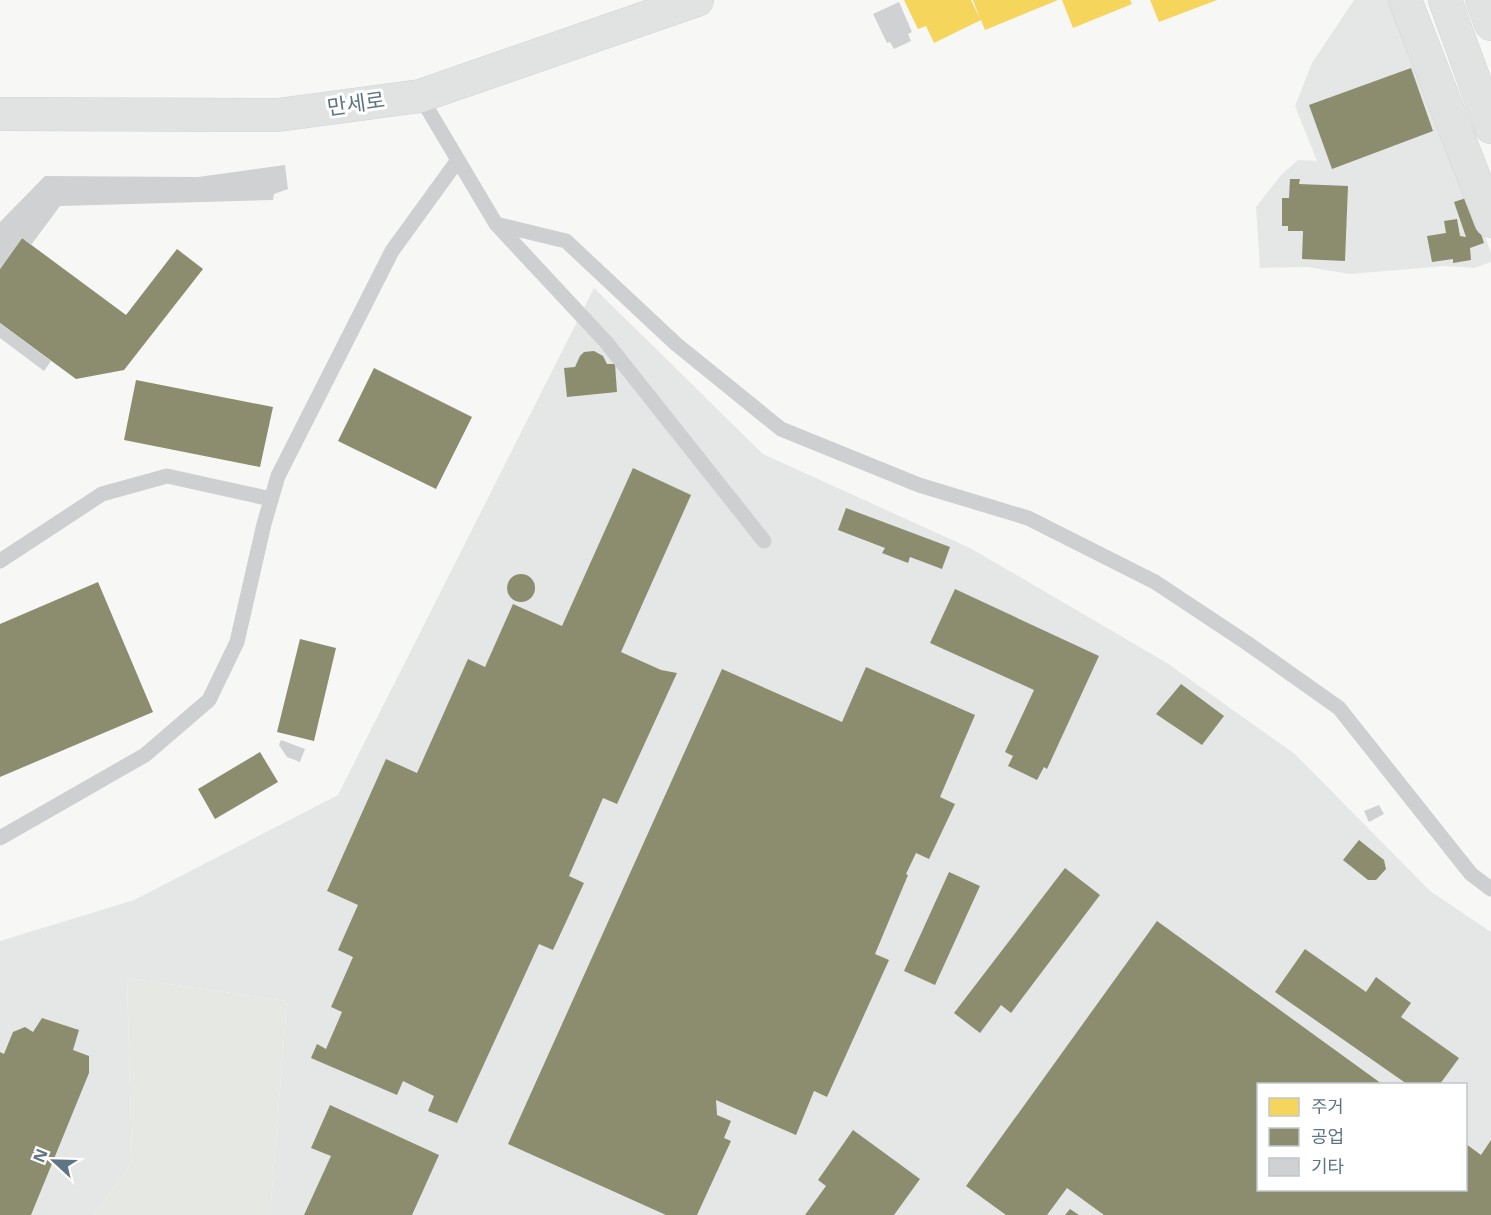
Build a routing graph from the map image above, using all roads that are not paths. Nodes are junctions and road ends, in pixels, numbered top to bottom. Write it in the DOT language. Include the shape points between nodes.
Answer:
graph roads {
  1 [pos="697,0"];
  2 [pos="1405,0"];
  3 [pos="1445,0"];
  4 [pos="1482,0"];
  5 [pos="1491,24"];
  6 [pos="420,96"];
  7 [pos="0,114"];
  8 [pos="1491,127"];
  9 [pos="458,160"];
  10 [pos="1491,221"];
  11 [pos="496,224"];
  12 [pos="271,499"];
  13 [pos="764,541"];
  14 [pos="0,561"];
  15 [pos="0,838"];
  16 [pos="1491,889"];
  1 -- 6 [label="main road, 만세로"];
  2 -- 10 [label="main road"];
  3 -- 8 [label="main road"];
  4 -- 5 [label="main road"];
  6 -- 7 [label="main road, 만세로" via="278,115"];
  6 -- 9 [label="lane"];
  9 -- 11 [label="lane"];
  9 -- 12 [label="lane" via="392,251 278,476"];
  11 -- 13 [label="lane" via="606,342"];
  11 -- 16 [label="lane" via="566,241 676,344 781,429 919,485 1028,518 1155,582 1238,637 1339,708 1471,874"];
  12 -- 14 [label="lane" via="168,476 102,494"];
  12 -- 15 [label="lane" via="237,642 209,699 145,755"];
}
